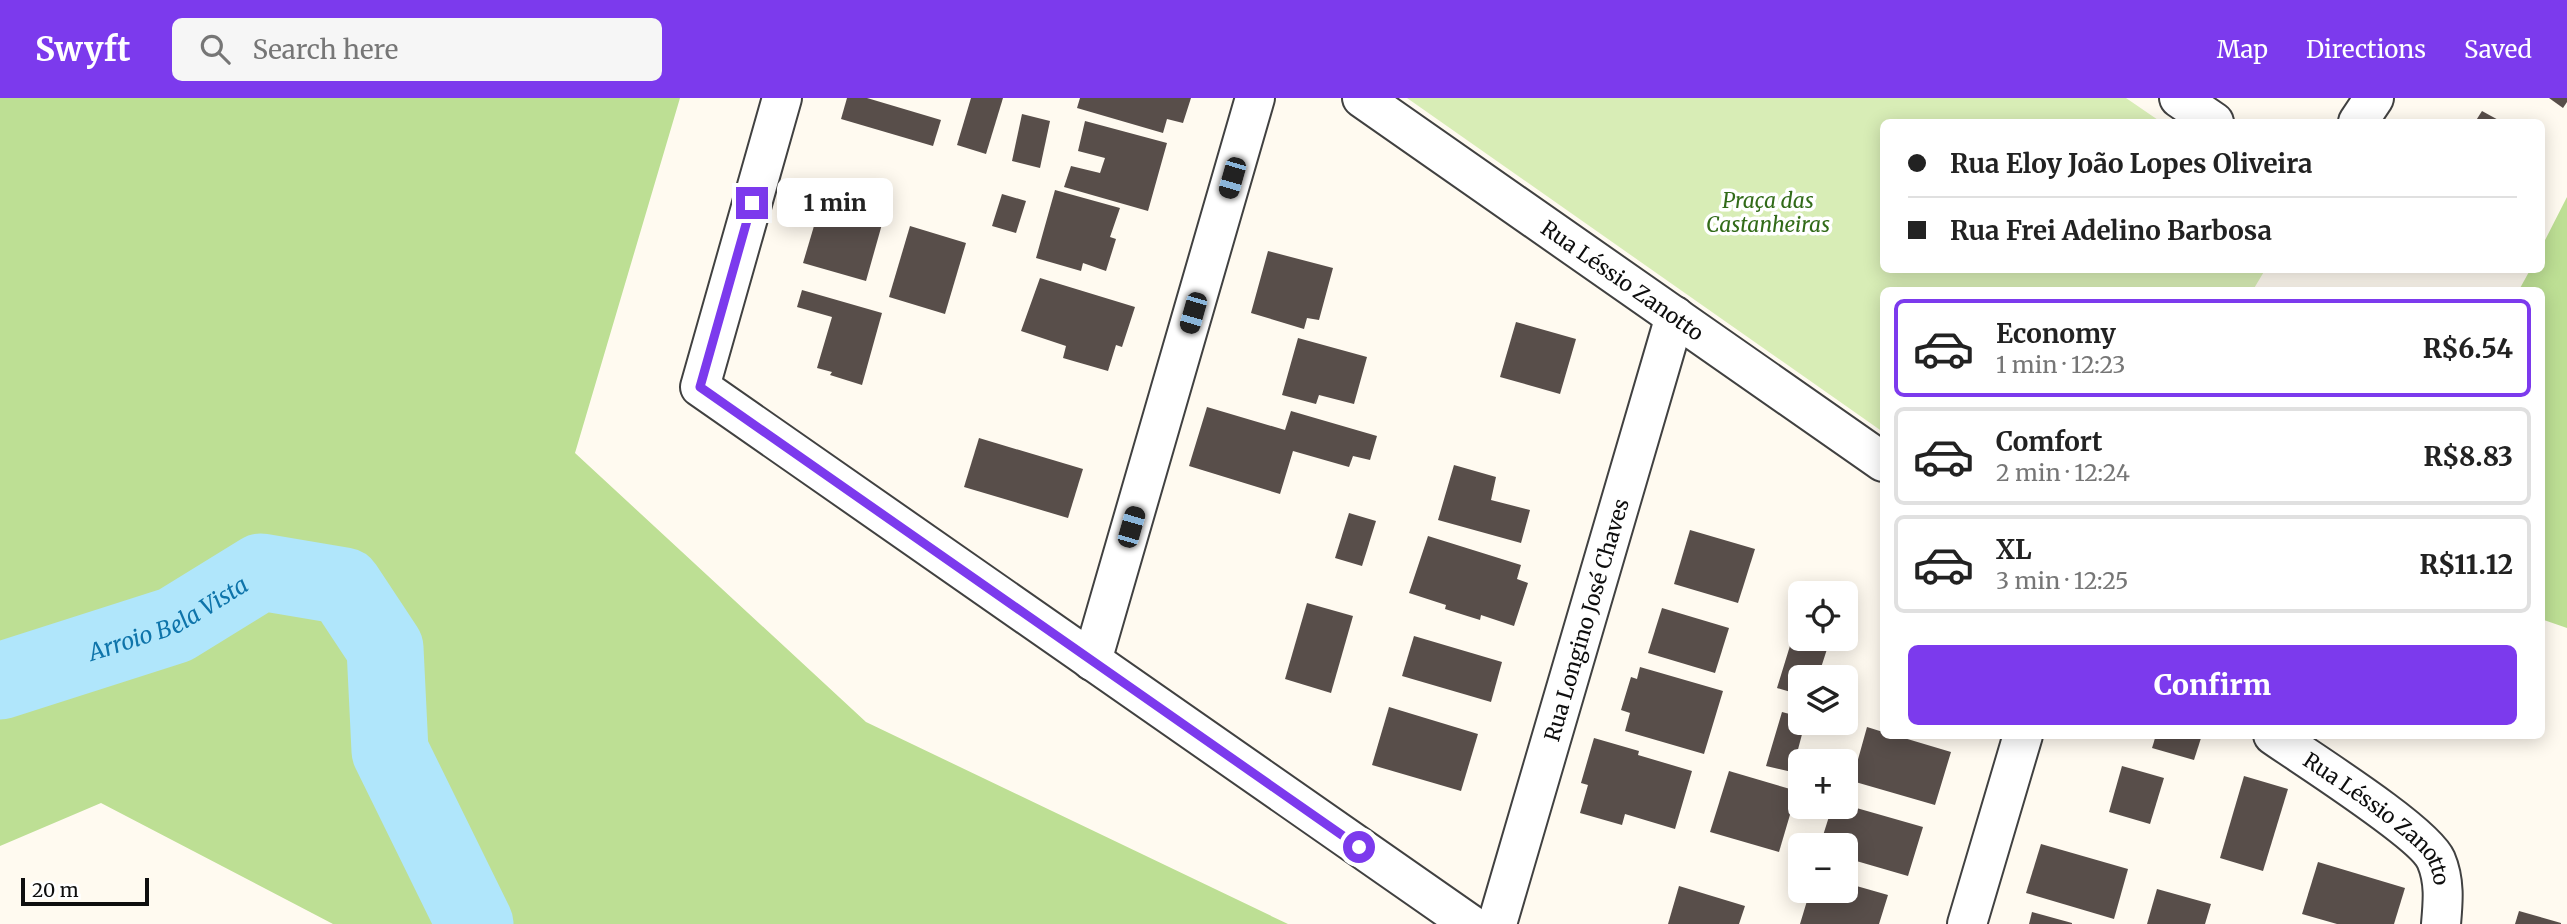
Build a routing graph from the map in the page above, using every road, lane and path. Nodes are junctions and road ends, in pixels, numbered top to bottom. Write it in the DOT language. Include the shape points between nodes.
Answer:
graph roads {
  1 [pos="782,98"];
  2 [pos="1255,98"];
  3 [pos="1362,98"];
  4 [pos="2179,98"];
  5 [pos="2374,98"];
  6 [pos="2210,119"];
  7 [pos="2360,119"];
  8 [pos="1675,316"];
  9 [pos="1880,460"];
  10 [pos="1092,661"];
  11 [pos="2022,739"];
  12 [pos="2279,739"];
  13 [pos="1470,924"];
  14 [pos="1497,924"];
  15 [pos="1967,924"];
  16 [pos="2441,924"];
  1 -- 10 [label="street" via="700,387"];
  2 -- 10 [label="street"];
  3 -- 8 [label="street, Rua Léssio Zanotto"];
  4 -- 6 [label="street"];
  5 -- 7 [label="street"];
  8 -- 9 [label="street, Rua Léssio Zanotto"];
  8 -- 14 [label="street, Rua Longino José Chaves"];
  10 -- 13 [label="street"];
  11 -- 15 [label="street"];
  12 -- 16 [label="street, Rua Léssio Zanotto" via="2408,830 2435,858 2444,895"];
}
